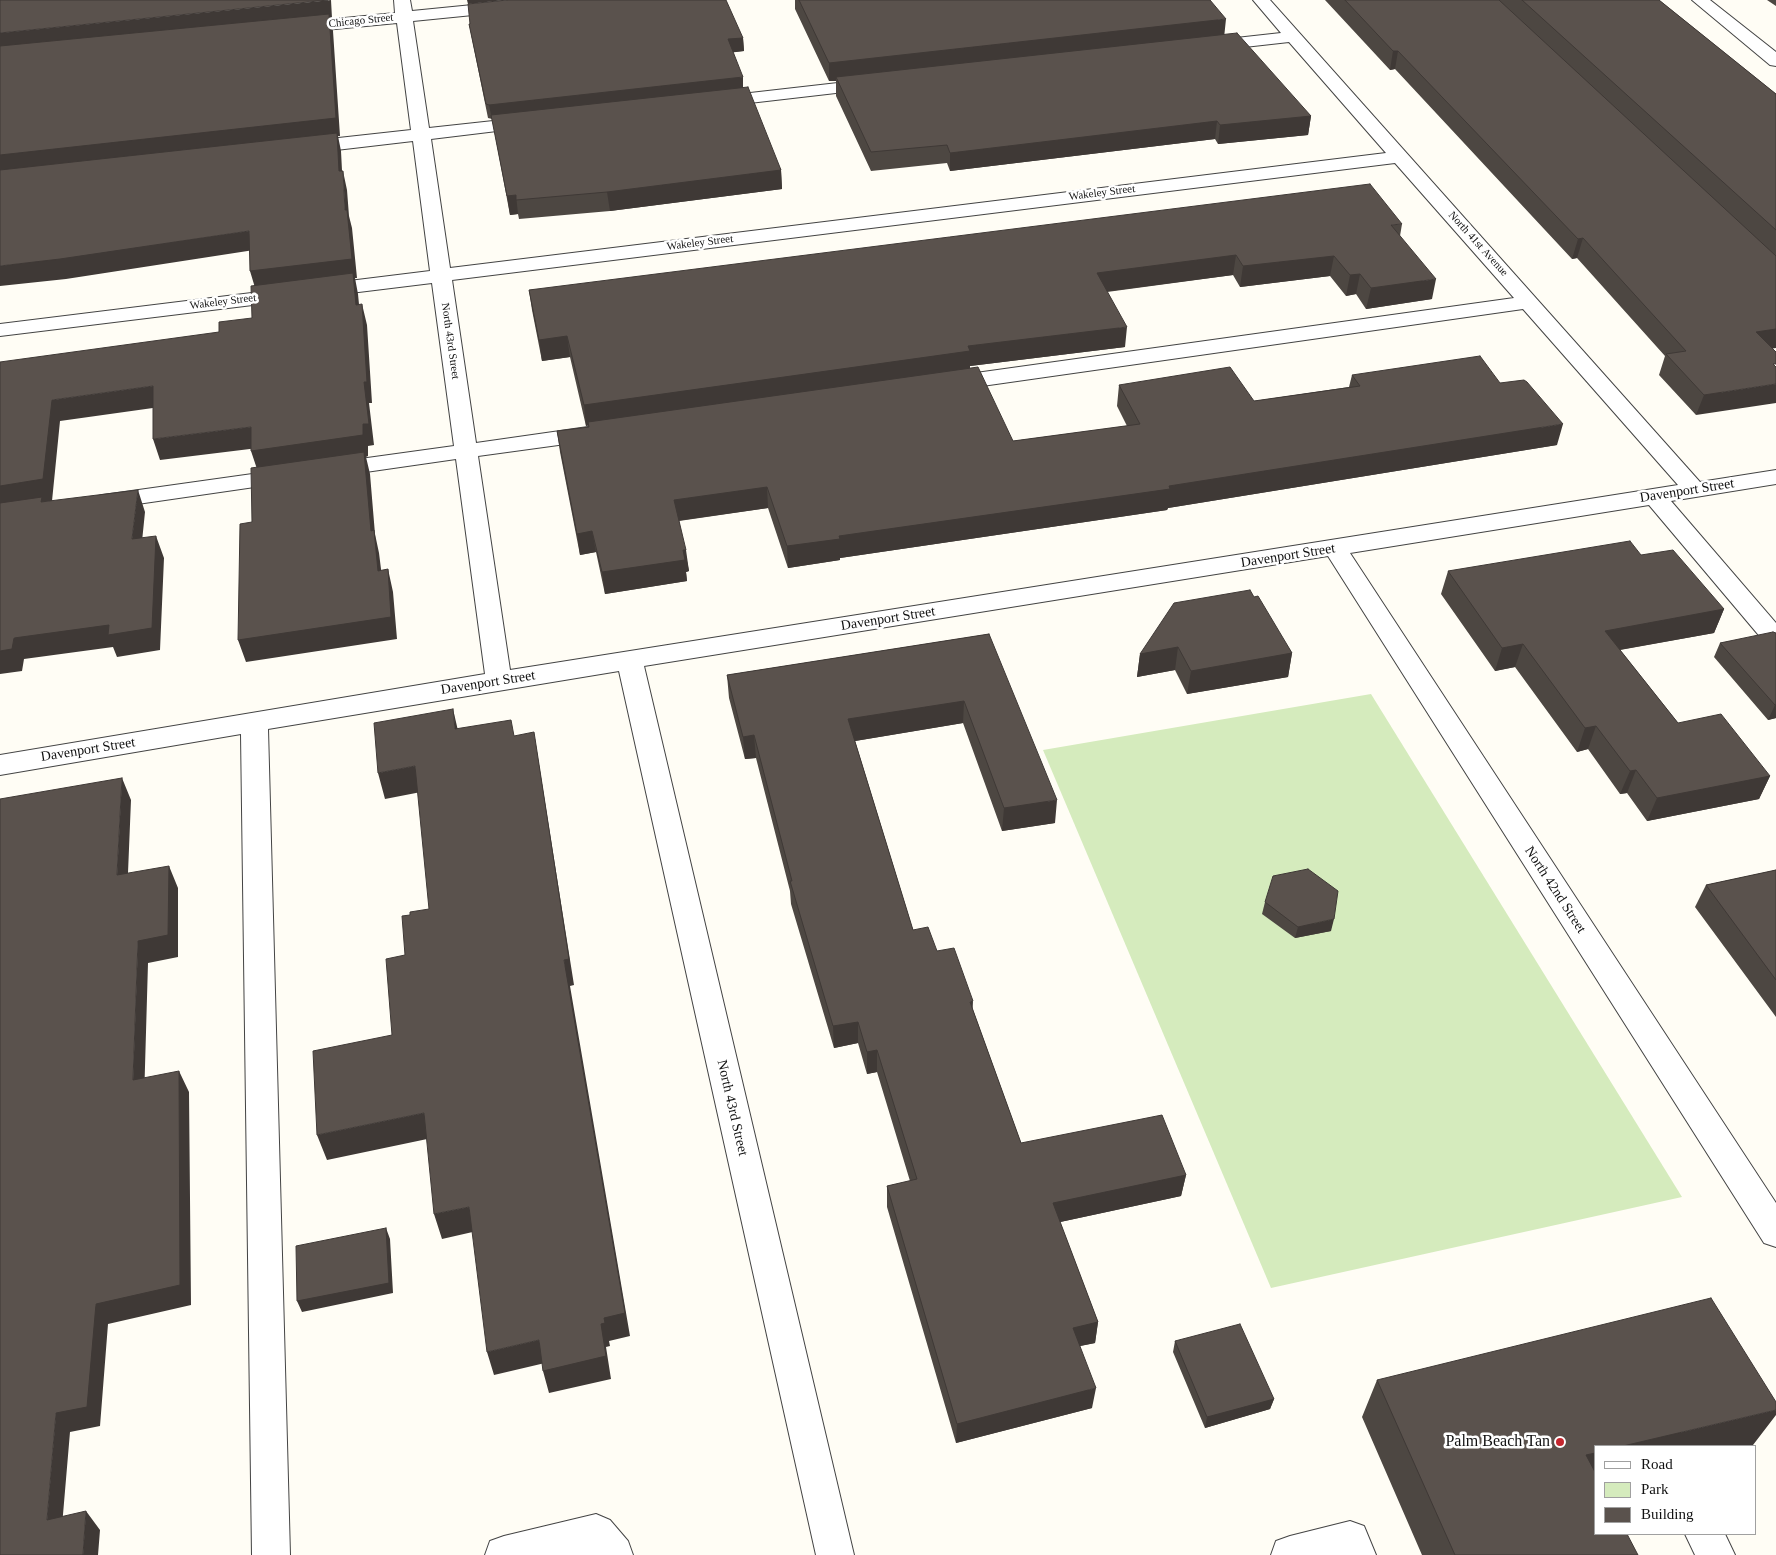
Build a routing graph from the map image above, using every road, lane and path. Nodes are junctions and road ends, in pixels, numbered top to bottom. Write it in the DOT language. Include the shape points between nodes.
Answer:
graph roads {
  1 [pos="573,0"];
  2 [pos="1261,0"];
  3 [pos="1700,0"];
  4 [pos="404,8"];
  5 [pos="277,30"];
  6 [pos="1293,37"];
  7 [pos="1193,48"];
  8 [pos="1776,61"];
  9 [pos="887,82"];
  10 [pos="699,103"];
  11 [pos="551,120"];
  12 [pos="423,135"];
  13 [pos="285,150"];
  14 [pos="1400,157"];
  15 [pos="440,275"];
  16 [pos="1529,302"];
  17 [pos="0,330"];
  18 [pos="929,386"];
  19 [pos="615,430"];
  20 [pos="467,451"];
  21 [pos="1776,477"];
  22 [pos="1694,489"];
  23 [pos="1654,496"];
  24 [pos="78,506"];
  25 [pos="1335,548"];
  26 [pos="1776,639"];
  27 [pos="630,660"];
  28 [pos="500,681"];
  29 [pos="254,723"];
  30 [pos="0,765"];
  31 [pos="1776,1232"];
  32 [pos="1705,1535"];
  33 [pos="271,1555"];
  34 [pos="504,1555"];
  35 [pos="614,1555"];
  36 [pos="835,1555"];
  37 [pos="1290,1555"];
  38 [pos="1357,1555"];
  39 [pos="1716,1555"];
  1 -- 4 [label="street, Chicago Street"];
  2 -- 6 [label="street, North 41st Avenue"];
  3 -- 8 [label="street"];
  4 -- 5 [label="street, Chicago Street"];
  4 -- 12 [label="street, North 43rd Street"];
  6 -- 7 [label="street"];
  6 -- 14 [label="street, North 41st Avenue"];
  9 -- 10 [label="street"];
  11 -- 12 [label="street"];
  12 -- 13 [label="street"];
  12 -- 15 [label="street, North 43rd Street"];
  14 -- 15 [label="street, Wakeley Street"];
  14 -- 16 [label="street, North 41st Avenue"];
  15 -- 17 [label="street, Wakeley Street"];
  15 -- 20 [label="street, North 43rd Street"];
  16 -- 18 [label="street"];
  16 -- 22 [label="street, North 41st Avenue"];
  19 -- 20 [label="street"];
  20 -- 24 [label="street"];
  20 -- 28 [label="street, North 43rd Street"];
  21 -- 22 [label="street, Davenport Street"];
  22 -- 23 [label="street, Davenport Street"];
  23 -- 25 [label="street, Davenport Street"];
  23 -- 26 [label="street"];
  25 -- 27 [label="street, Davenport Street"];
  25 -- 31 [label="street, North 42nd Street"];
  27 -- 28 [label="street, Davenport Street"];
  27 -- 36 [label="street, North 43rd Street"];
  28 -- 29 [label="street, Davenport Street"];
  29 -- 30 [label="street, Davenport Street"];
  29 -- 33 [label="street"];
  32 -- 39 [label="street"];
  34 -- 35 [label="street" via="596,1533"];
  37 -- 38 [label="street" via="1350,1540"];
}
